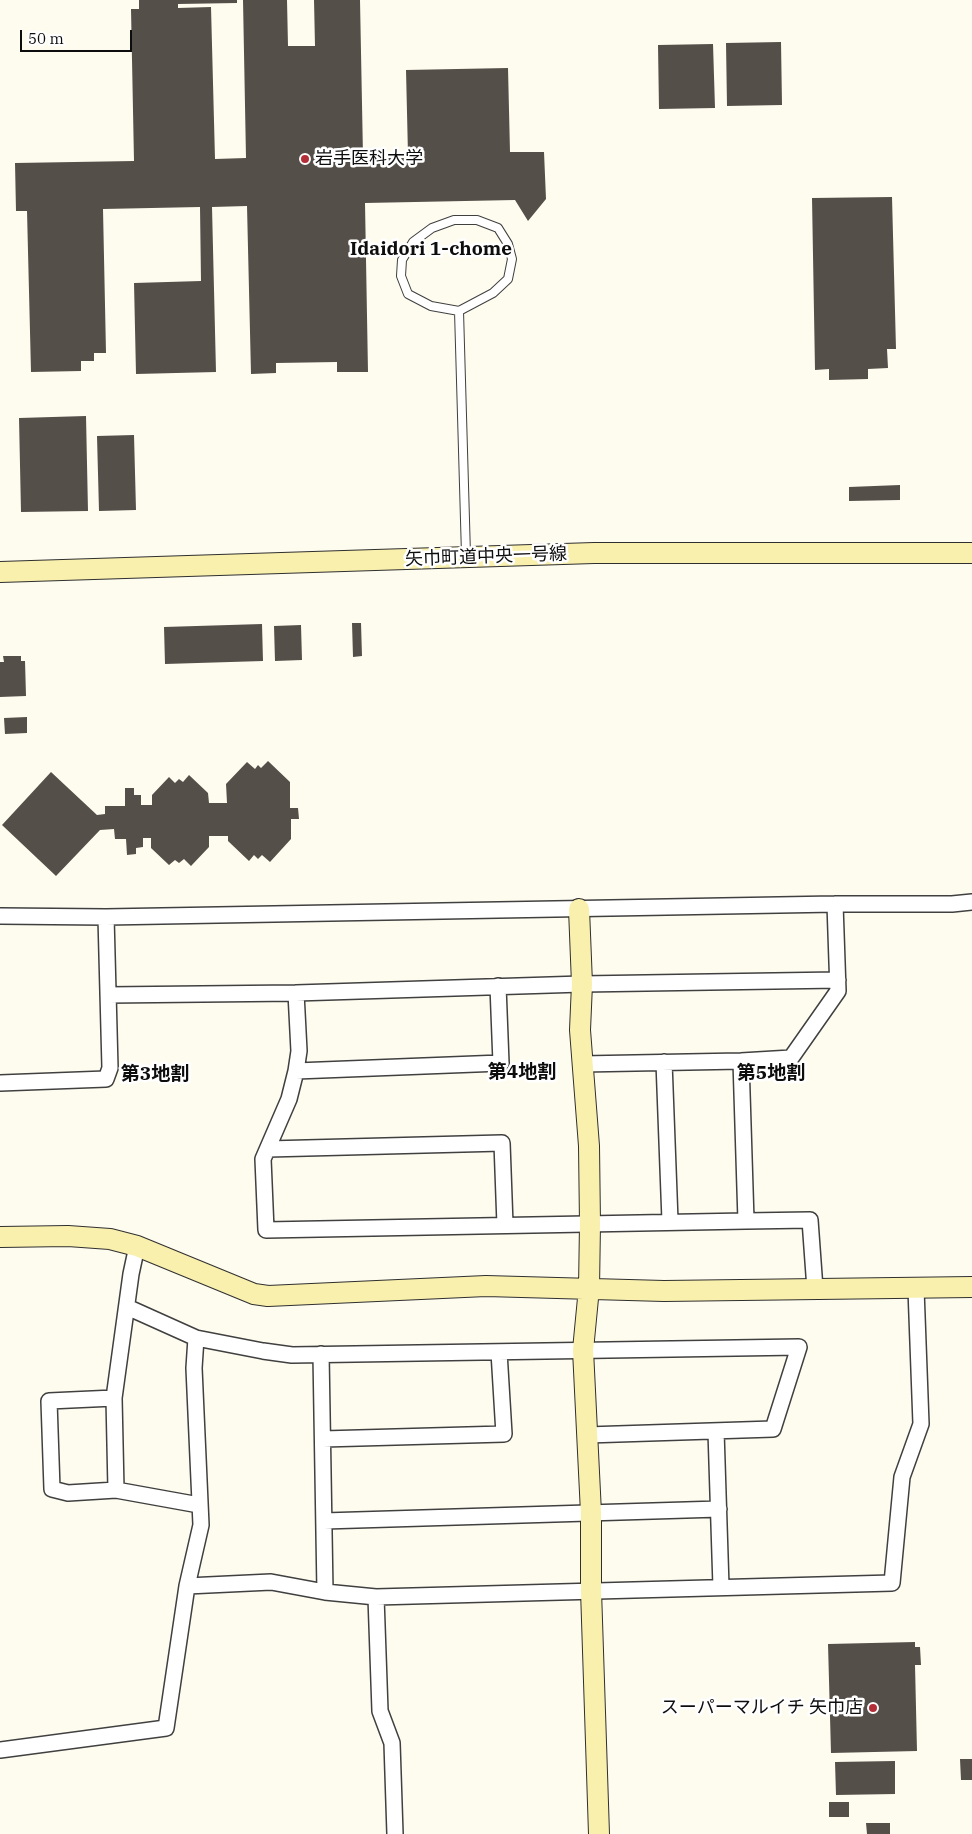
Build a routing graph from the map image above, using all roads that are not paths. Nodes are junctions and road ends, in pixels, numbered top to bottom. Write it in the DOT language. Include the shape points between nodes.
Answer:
graph roads {
  1 [pos="460,311"];
  2 [pos="972,553"];
  3 [pos="466,557"];
  4 [pos="0,572"];
  5 [pos="972,902"];
  6 [pos="835,904"];
  7 [pos="579,909"];
  8 [pos="0,916"];
  9 [pos="106,917"];
  10 [pos="838,980"];
  11 [pos="582,984"];
  12 [pos="498,986"];
  13 [pos="296,993"];
  14 [pos="108,996"];
  15 [pos="742,1061"];
  16 [pos="664,1062"];
  17 [pos="582,1064"];
  18 [pos="296,1071"];
  19 [pos="0,1083"];
  20 [pos="268,1149"];
  21 [pos="746,1221"];
  22 [pos="670,1222"];
  23 [pos="590,1224"];
  24 [pos="505,1225"];
  25 [pos="0,1237"];
  26 [pos="136,1246"];
  27 [pos="972,1287"];
  28 [pos="590,1288"];
  29 [pos="815,1289"];
  30 [pos="916,1289"];
  31 [pos="127,1307"];
  32 [pos="196,1338"];
  33 [pos="584,1350"];
  34 [pos="500,1352"];
  35 [pos="322,1354"];
  36 [pos="114,1398"];
  37 [pos="716,1431"];
  38 [pos="587,1435"];
  39 [pos="323,1439"];
  40 [pos="116,1490"];
  41 [pos="199,1505"];
  42 [pos="719,1509"];
  43 [pos="591,1513"];
  44 [pos="324,1521"];
  45 [pos="187,1586"];
  46 [pos="721,1587"];
  47 [pos="591,1590"];
  48 [pos="325,1592"];
  49 [pos="376,1597"];
  50 [pos="0,1750"];
  51 [pos="395,1834"];
  52 [pos="599,1834"];
  1 -- 1 [label="lane" via="431,306 408,294 401,276 402,260 413,242 432,228 454,220 477,220 498,228 508,244 512,259 508,279 493,293"];
  1 -- 3 [label="lane"];
  2 -- 3 [label="street, 矢巾町道中央一号線" via="594,553"];
  3 -- 4 [label="street, 矢巾町道中央一号線"];
  5 -- 6 [label="street"];
  6 -- 7 [label="street"];
  6 -- 10 [label="street"];
  7 -- 9 [label="street"];
  7 -- 11 [label="street"];
  8 -- 9 [label="street"];
  9 -- 14 [label="street"];
  10 -- 11 [label="street"];
  10 -- 15 [label="street" via="838,991 791,1058"];
  11 -- 12 [label="street"];
  11 -- 17 [label="street"];
  12 -- 13 [label="street"];
  12 -- 18 [label="street" via="501,1063"];
  13 -- 14 [label="street"];
  13 -- 18 [label="street"];
  14 -- 19 [label="street" via="110,1068 106,1079"];
  15 -- 16 [label="street"];
  15 -- 21 [label="street"];
  16 -- 17 [label="street"];
  16 -- 22 [label="street"];
  17 -- 23 [label="street" via="589,1146"];
  18 -- 20 [label="street" via="290,1099"];
  20 -- 24 [label="street" via="502,1143"];
  20 -- 24 [label="street" via="263,1159 266,1230"];
  21 -- 22 [label="street"];
  21 -- 29 [label="street" via="810,1220"];
  22 -- 23 [label="street"];
  23 -- 24 [label="street"];
  23 -- 28 [label="street"];
  25 -- 26 [label="street" via="68,1236 110,1239"];
  26 -- 28 [label="street" via="254,1294 268,1296 486,1286"];
  26 -- 31 [label="street"];
  27 -- 30 [label="street"];
  28 -- 29 [label="street" via="664,1291"];
  28 -- 33 [label="street"];
  29 -- 30 [label="street"];
  30 -- 46 [label="street" via="921,1424 902,1477 892,1583"];
  31 -- 32 [label="street"];
  31 -- 36 [label="street"];
  32 -- 35 [label="street" via="263,1352"];
  32 -- 41 [label="street" via="194,1368"];
  33 -- 34 [label="street"];
  33 -- 37 [label="street" via="799,1347 773,1429"];
  33 -- 38 [label="street"];
  34 -- 35 [label="street"];
  34 -- 39 [label="street" via="504,1434"];
  35 -- 39 [label="street"];
  36 -- 40 [label="street"];
  36 -- 40 [label="street" via="49,1400 52,1489 68,1494"];
  37 -- 38 [label="street"];
  37 -- 42 [label="street"];
  38 -- 43 [label="street"];
  39 -- 44 [label="street"];
  40 -- 41 [label="street"];
  41 -- 45 [label="street" via="201,1525"];
  42 -- 43 [label="street"];
  42 -- 46 [label="street"];
  43 -- 44 [label="street"];
  43 -- 47 [label="street"];
  44 -- 48 [label="street"];
  45 -- 48 [label="street" via="271,1582"];
  45 -- 50 [label="street" via="166,1728"];
  46 -- 47 [label="street"];
  47 -- 49 [label="street"];
  47 -- 52 [label="street"];
  48 -- 49 [label="street"];
  49 -- 51 [label="street" via="380,1711 392,1743"];
}
